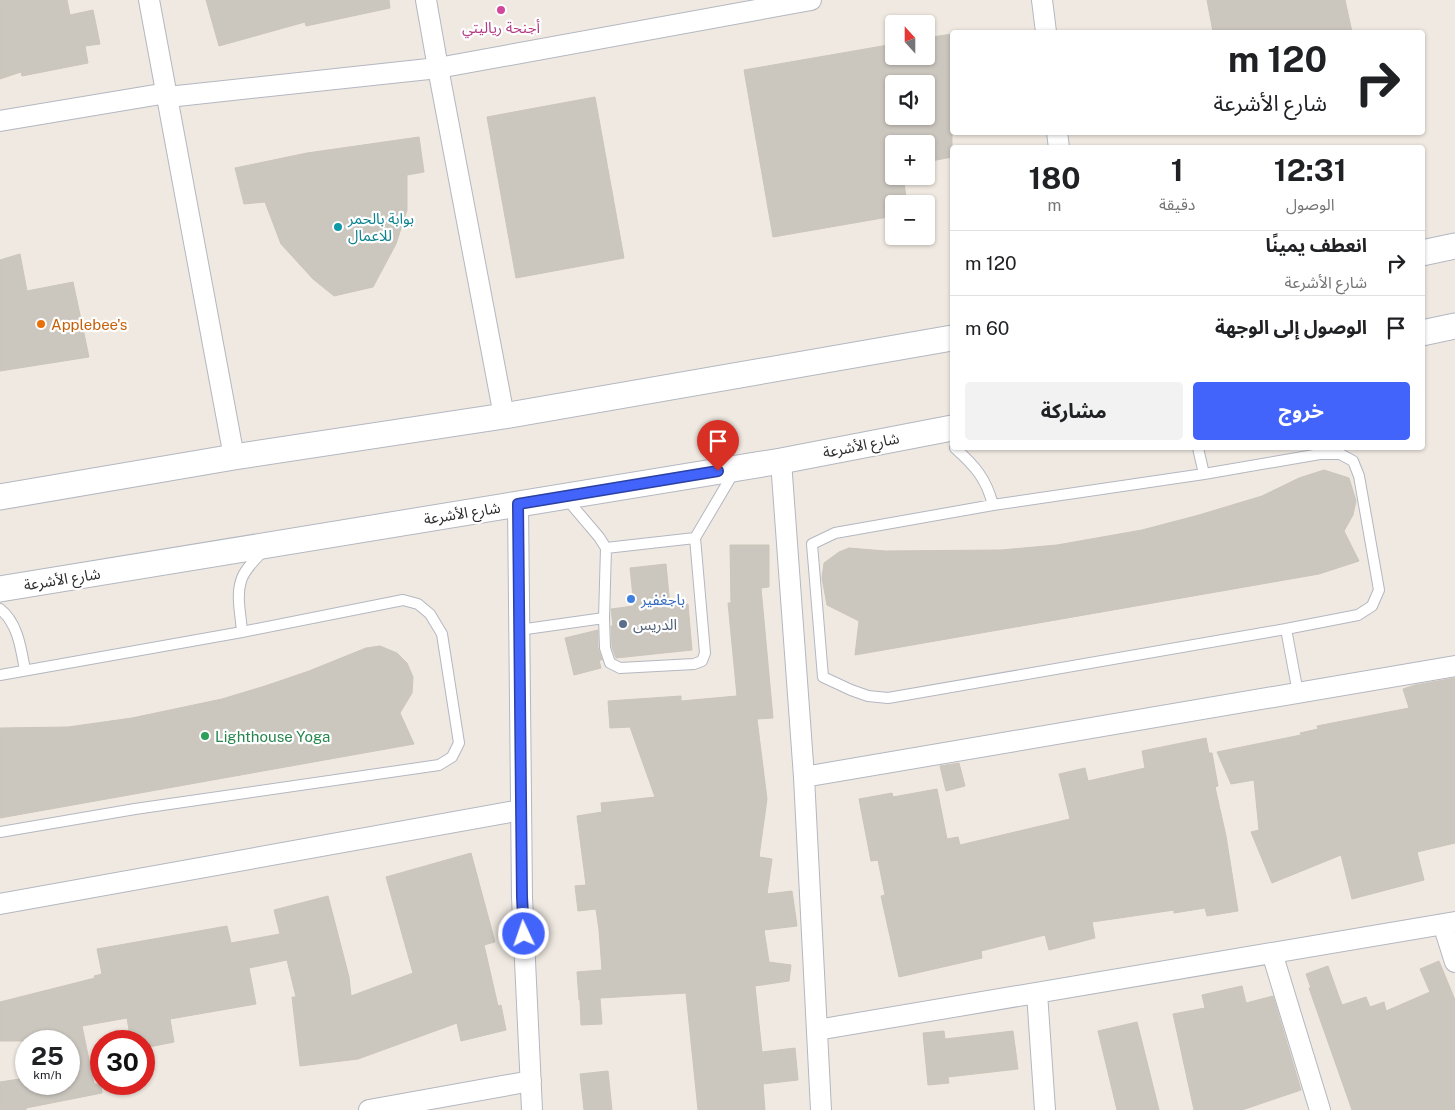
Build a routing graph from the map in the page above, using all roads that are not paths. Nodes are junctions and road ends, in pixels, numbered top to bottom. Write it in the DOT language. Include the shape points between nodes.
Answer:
graph roads {
  1 [pos="149,0"];
  2 [pos="426,0"];
  3 [pos="811,0"];
  4 [pos="1042,0"];
  5 [pos="1046,30"];
  6 [pos="438,68"];
  7 [pos="167,95"];
  8 [pos="0,121"];
  9 [pos="1455,246"];
  10 [pos="1425,251"];
  11 [pos="1455,326"];
  12 [pos="1425,332"];
  13 [pos="950,338"];
  14 [pos="504,416"];
  15 [pos="949,438"];
  16 [pos="960,450"];
  17 [pos="1198,450"];
  18 [pos="234,457"];
  19 [pos="781,461"];
  20 [pos="737,468"];
  21 [pos="1204,474"];
  22 [pos="564,496"];
  23 [pos="0,498"];
  24 [pos="518,504"];
  25 [pos="993,505"];
  26 [pos="694,538"];
  27 [pos="268,545"];
  28 [pos="606,548"];
  29 [pos="0,589"];
  30 [pos="0,609"];
  31 [pos="604,618"];
  32 [pos="1286,629"];
  33 [pos="519,630"];
  34 [pos="242,632"];
  35 [pos="1455,666"];
  36 [pos="25,670"];
  37 [pos="0,674"];
  38 [pos="1298,693"];
  39 [pos="804,777"];
  40 [pos="521,810"];
  41 [pos="0,832"];
  42 [pos="0,904"];
  43 [pos="1449,923"];
  44 [pos="1272,953"];
  45 [pos="1455,962"];
  46 [pos="1037,993"];
  47 [pos="816,1030"];
  48 [pos="531,1081"];
  49 [pos="369,1110"];
  50 [pos="532,1110"];
  51 [pos="821,1110"];
  52 [pos="1044,1110"];
  53 [pos="1320,1110"];
  1 -- 7 [label="street"];
  2 -- 6 [label="street"];
  3 -- 6 [label="street"];
  4 -- 5 [label="street"];
  6 -- 7 [label="street"];
  6 -- 14 [label="street"];
  7 -- 8 [label="street"];
  7 -- 18 [label="street"];
  9 -- 10 [label="street"];
  11 -- 12 [label="street"];
  13 -- 14 [label="street"];
  14 -- 18 [label="street"];
  15 -- 19 [label="street, شارع الأشرعة"];
  16 -- 25 [label="lane" via="981,475"];
  17 -- 21 [label="lane"];
  18 -- 23 [label="street"];
  19 -- 20 [label="street, شارع الأشرعة"];
  19 -- 39 [label="street"];
  20 -- 22 [label="street, شارع الأشرعة"];
  20 -- 26 [label="lane"];
  21 -- 25 [label="lane"];
  21 -- 32 [label="lane" via="1320,454 1340,454 1353,460 1359,476 1379,590 1372,606 1358,615"];
  22 -- 24 [label="street, شارع الأشرعة"];
  22 -- 28 [label="lane"];
  24 -- 27 [label="street, شارع الأشرعة"];
  24 -- 33 [label="street"];
  25 -- 32 [label="lane" via="834,533 812,544 823,677 868,696 888,698"];
  26 -- 28 [label="lane"];
  26 -- 31 [label="lane" via="706,653 702,661 620,668 610,663 604,648"];
  27 -- 29 [label="street, شارع الأشرعة"];
  27 -- 34 [label="lane" via="241,580"];
  28 -- 31 [label="lane"];
  30 -- 36 [label="lane" via="19,638"];
  31 -- 33 [label="lane"];
  32 -- 38 [label="lane"];
  33 -- 40 [label="street"];
  34 -- 36 [label="lane"];
  34 -- 41 [label="lane" via="403,600 418,604 430,614 442,634 459,742 452,757 439,765"];
  35 -- 38 [label="street"];
  36 -- 37 [label="lane"];
  38 -- 39 [label="street"];
  39 -- 47 [label="street"];
  40 -- 42 [label="street"];
  40 -- 48 [label="street"];
  43 -- 44 [label="street"];
  43 -- 45 [label="street"];
  44 -- 46 [label="street"];
  44 -- 53 [label="street"];
  46 -- 47 [label="street"];
  46 -- 52 [label="street"];
  47 -- 51 [label="street"];
  48 -- 49 [label="street"];
  48 -- 50 [label="street"];
}
